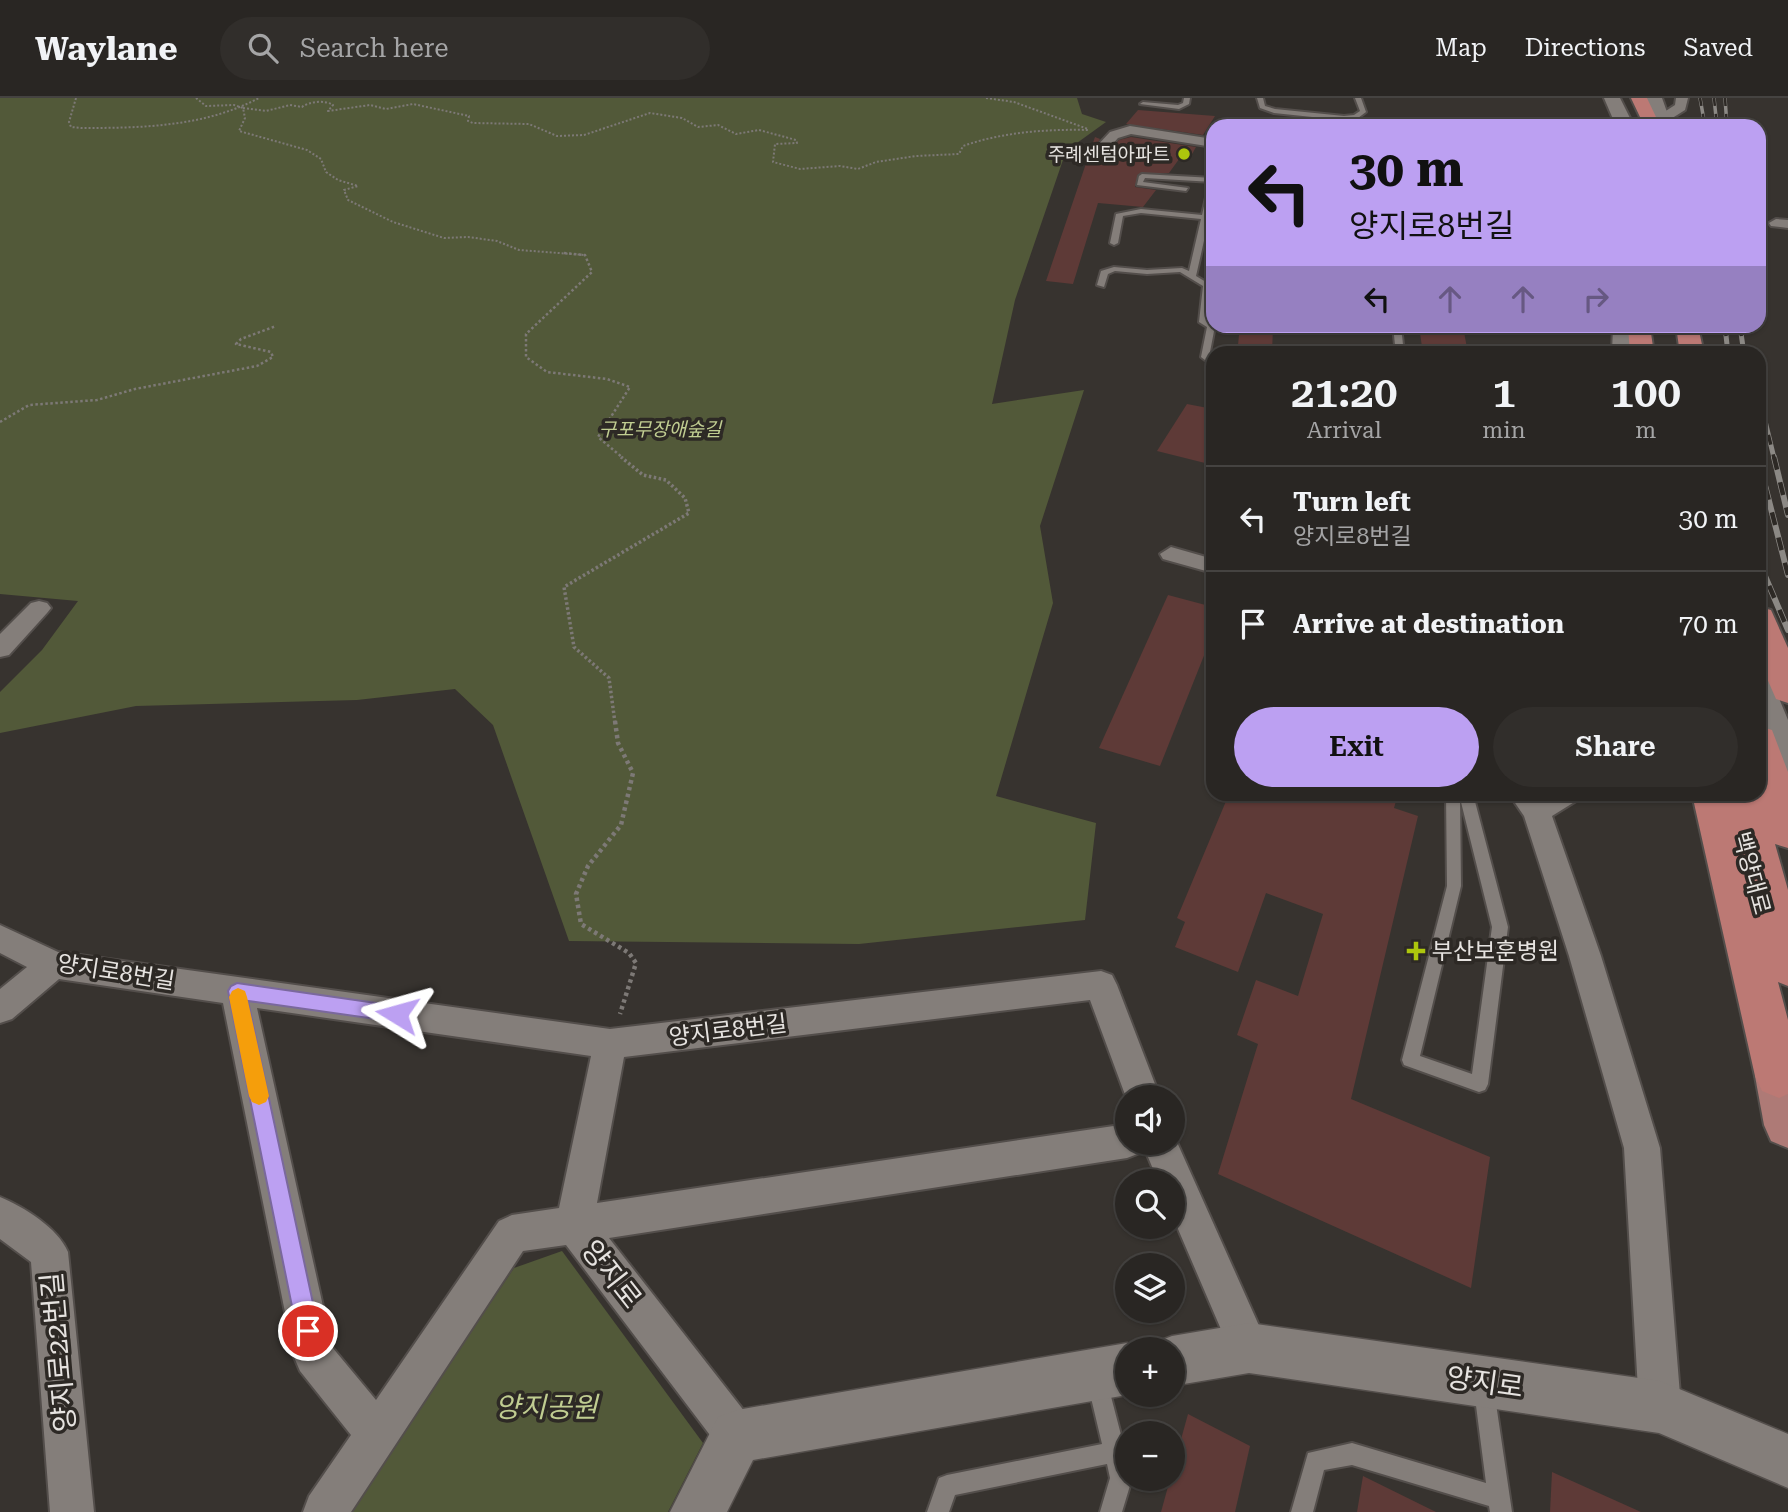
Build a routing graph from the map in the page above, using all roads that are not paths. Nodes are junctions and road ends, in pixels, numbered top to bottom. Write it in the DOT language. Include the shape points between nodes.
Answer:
graph roads {
  1 [pos="1187,98"];
  2 [pos="1260,98"];
  3 [pos="1358,98"];
  4 [pos="1612,98"];
  5 [pos="1623,98"];
  6 [pos="1639,98"];
  7 [pos="1654,98"];
  8 [pos="1682,98"];
  9 [pos="1143,104"];
  10 [pos="1344,118"];
  11 [pos="1622,119"];
  12 [pos="1629,119"];
  13 [pos="1651,119"];
  14 [pos="1657,119"];
  15 [pos="1665,119"];
  16 [pos="1206,142"];
  17 [pos="1102,147"];
  18 [pos="1206,179"];
  19 [pos="1186,190"];
  20 [pos="1206,213"];
  21 [pos="1205,217"];
  22 [pos="1114,243"];
  23 [pos="1192,277"];
  24 [pos="1206,284"];
  25 [pos="1101,285"];
  26 [pos="1206,307"];
  27 [pos="1206,324"];
  28 [pos="1206,352"];
  29 [pos="1205,357"];
  30 [pos="1171,554"];
  31 [pos="1206,564"];
  32 [pos="39,608"];
  33 [pos="1766,635"];
  34 [pos="0,649"];
  35 [pos="1788,691"];
  36 [pos="1766,708"];
  37 [pos="1766,761"];
  38 [pos="1788,774"];
  39 [pos="1453,801"];
  40 [pos="1468,801"];
  41 [pos="1714,801"];
  42 [pos="1734,801"];
  43 [pos="1744,801"];
  44 [pos="1530,803"];
  45 [pos="1788,832"];
  46 [pos="0,938"];
  47 [pos="53,965"];
  48 [pos="1788,967"];
  49 [pos="237,991"];
  50 [pos="0,1009"];
  51 [pos="610,1044"];
  52 [pos="1784,1055"];
  53 [pos="1138,1085"];
  54 [pos="1788,1125"];
  55 [pos="1115,1143"];
  56 [pos="1165,1155"];
  57 [pos="0,1216"];
  58 [pos="574,1224"];
  59 [pos="1249,1348"];
  60 [pos="1185,1359"];
  61 [pos="1112,1372"];
  62 [pos="1483,1382"];
  63 [pos="1660,1407"];
  64 [pos="377,1434"];
  65 [pos="737,1436"];
  66 [pos="1115,1452"];
  67 [pos="1788,1461"];
  68 [pos="1117,1491"];
  69 [pos="1500,1505"];
  70 [pos="72,1512"];
  71 [pos="325,1512"];
  72 [pos="698,1512"];
  73 [pos="937,1512"];
  74 [pos="1111,1512"];
  75 [pos="1302,1512"];
  1 -- 9 [label="lane" via="1179,107"];
  2 -- 10 [label="lane" via="1262,107 1274,111"];
  3 -- 10 [label="lane" via="1363,112"];
  4 -- 11 [label="main road"];
  5 -- 12 [label="highway"];
  6 -- 13 [label="highway"];
  7 -- 14 [label="main road"];
  8 -- 15 [label="street" via="1681,107"];
  16 -- 17 [label="street" via="1130,130 1114,135"];
  18 -- 19 [label="lane" via="1153,174 1142,176 1139,184"];
  20 -- 21 [label="lane"];
  21 -- 22 [label="lane" via="1141,211 1120,214"];
  21 -- 23 [label="lane"];
  23 -- 24 [label="lane"];
  23 -- 25 [label="lane" via="1182,270 1114,269 1104,273"];
  26 -- 27 [label="lane"];
  28 -- 29 [label="lane"];
  30 -- 31 [label="street"];
  32 -- 34 [label="street"];
  33 -- 35 [label="highway"];
  36 -- 38 [label="main road"];
  37 -- 45 [label="highway"];
  39 -- 40 [label="lane" via="1454,886 1410,1060 1479,1084 1500,927"];
  41 -- 52 [label="highway"];
  42 -- 52 [label="main road, 백양대로" via="1769,939"];
  43 -- 48 [label="highway"];
  44 -- 63 [label="street" via="1585,956 1642,1148"];
  46 -- 47 [label="street, 양지로8번길"];
  47 -- 49 [label="street, 양지로8번길"];
  47 -- 50 [label="street"];
  49 -- 51 [label="street, 양지로8번길"];
  49 -- 64 [label="street" via="314,1357"];
  51 -- 53 [label="street, 양지로8번길" via="1101,985"];
  51 -- 58 [label="street, 양지로"];
  52 -- 54 [label="main road"];
  55 -- 58 [label="street"];
  56 -- 59 [label="street"];
  57 -- 70 [label="street, 양지로22번길" via="49,1252"];
  58 -- 64 [label="street" via="512,1234"];
  58 -- 65 [label="street, 양지로"];
  59 -- 60 [label="street, 양지로"];
  59 -- 62 [label="street, 양지로"];
  61 -- 65 [label="street"];
  61 -- 66 [label="lane"];
  62 -- 63 [label="street, 양지로"];
  62 -- 69 [label="lane"];
  63 -- 67 [label="street, 양지로"];
  64 -- 71 [label="street"];
  65 -- 72 [label="street"];
  66 -- 73 [label="lane" via="947,1486"];
  68 -- 74 [label="lane"];
  69 -- 75 [label="lane" via="1352,1454 1316,1461"];
}
